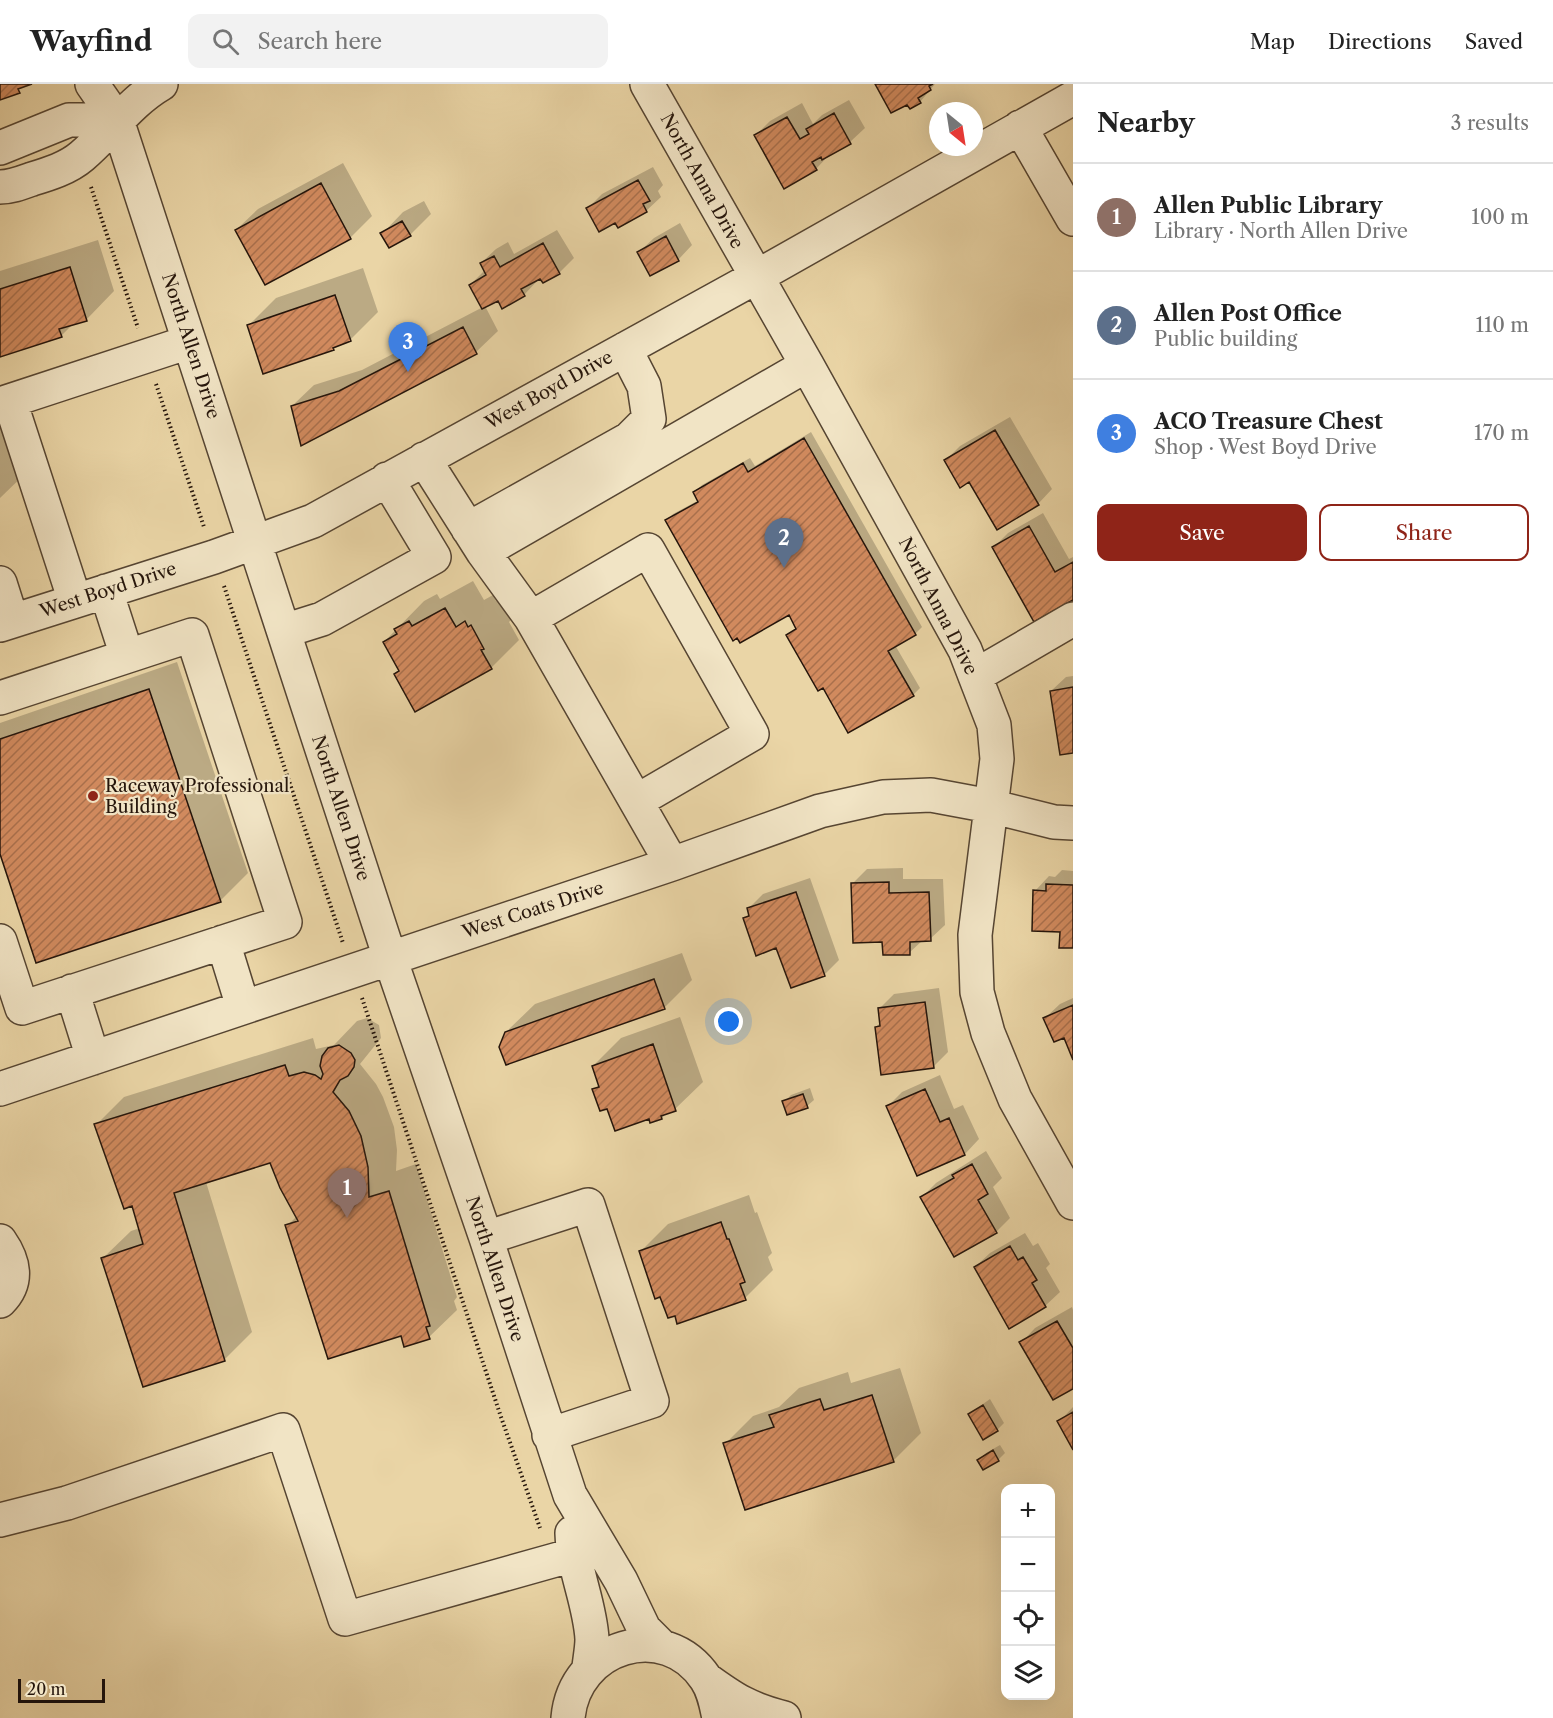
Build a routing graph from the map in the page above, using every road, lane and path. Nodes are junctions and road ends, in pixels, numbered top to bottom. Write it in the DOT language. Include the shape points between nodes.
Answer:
graph roads {
  1 [pos="92,84"];
  2 [pos="117,84"];
  3 [pos="161,84"];
  4 [pos="647,84"];
  5 [pos="1073,98"];
  6 [pos="117,120"];
  7 [pos="1020,127"];
  8 [pos="0,148"];
  9 [pos="81,157"];
  10 [pos="0,187"];
  11 [pos="1073,219"];
  12 [pos="756,277"];
  13 [pos="189,342"];
  14 [pos="625,349"];
  15 [pos="147,356"];
  16 [pos="807,365"];
  17 [pos="5,402"];
  18 [pos="424,459"];
  19 [pos="387,479"];
  20 [pos="476,541"];
  21 [pos="255,542"];
  22 [pos="214,557"];
  23 [pos="0,583"];
  24 [pos="106,591"];
  25 [pos="75,601"];
  26 [pos="531,618"];
  27 [pos="1073,620"];
  28 [pos="6,623"];
  29 [pos="284,631"];
  30 [pos="127,657"];
  31 [pos="975,676"];
  32 [pos="0,698"];
  33 [pos="638,801"];
  34 [pos="990,806"];
  35 [pos="1073,823"];
  36 [pos="672,864"];
  37 [pos="0,941"];
  38 [pos="224,942"];
  39 [pos="390,958"];
  40 [pos="353,970"];
  41 [pos="72,992"];
  42 [pos="243,1008"];
  43 [pos="93,1058"];
  44 [pos="0,1089"];
  45 [pos="1073,1203"];
  46 [pos="486,1238"];
  47 [pos="0,1241"];
  48 [pos="0,1301"];
  49 [pos="549,1435"];
  50 [pos="570,1495"];
  51 [pos="0,1520"];
  52 [pos="562,1558"];
  53 [pos="662,1647"];
  54 [pos="590,1667"];
  55 [pos="706,1679"];
  56 [pos="568,1718"];
  57 [pos="718,1718"];
  58 [pos="783,1718"];
  1 -- 6 [label="street"];
  2 -- 6 [label="street"];
  3 -- 6 [label="street"];
  4 -- 12 [label="street, North Anna Drive"];
  5 -- 7 [label="street, West Boyd Drive"];
  6 -- 8 [label="street" via="69,120"];
  6 -- 9 [label="street"];
  6 -- 13 [label="street, North Allen Drive"];
  7 -- 11 [label="street"];
  7 -- 12 [label="street, West Boyd Drive"];
  9 -- 10 [label="street" via="53,173"];
  9 -- 15 [label="path"];
  12 -- 14 [label="street, West Boyd Drive"];
  12 -- 16 [label="street, North Anna Drive"];
  13 -- 15 [label="street"];
  13 -- 21 [label="street, North Allen Drive"];
  14 -- 18 [label="street, West Boyd Drive"];
  14 -- 20 [label="street" via="644,386 649,419 629,439"];
  15 -- 17 [label="street"];
  15 -- 22 [label="path"];
  16 -- 20 [label="street"];
  16 -- 31 [label="street, North Anna Drive" via="965,650"];
  17 -- 25 [label="street"];
  18 -- 19 [label="street, West Boyd Drive"];
  18 -- 20 [label="street"];
  19 -- 21 [label="street, West Boyd Drive" via="313,520"];
  19 -- 29 [label="street" via="434,557 322,619"];
  20 -- 26 [label="street"];
  21 -- 22 [label="street, West Boyd Drive"];
  21 -- 29 [label="street, North Allen Drive"];
  22 -- 24 [label="street, West Boyd Drive"];
  22 -- 40 [label="path"];
  23 -- 28 [label="street"];
  24 -- 25 [label="street, West Boyd Drive"];
  24 -- 30 [label="street"];
  25 -- 28 [label="street, West Boyd Drive"];
  26 -- 33 [label="street"];
  26 -- 33 [label="street" via="648,550 752,734"];
  27 -- 31 [label="street"];
  29 -- 39 [label="street, North Allen Drive"];
  30 -- 32 [label="street"];
  30 -- 38 [label="street" via="192,635 285,922"];
  31 -- 34 [label="street, North Anna Drive" via="994,725 998,759"];
  33 -- 36 [label="street"];
  34 -- 35 [label="street, West Coats Drive"];
  34 -- 36 [label="street, West Coats Drive" via="931,795 883,797 820,811"];
  34 -- 45 [label="street, North Anna Drive" via="975,935 977,992 988,1033 1014,1099"];
  36 -- 39 [label="street, West Coats Drive"];
  37 -- 41 [label="street" via="22,1008"];
  38 -- 41 [label="street"];
  38 -- 42 [label="street"];
  39 -- 40 [label="street, West Coats Drive"];
  39 -- 46 [label="street, North Allen Drive"];
  40 -- 42 [label="street, West Coats Drive"];
  40 -- 52 [label="path" via="500,1414"];
  41 -- 43 [label="street"];
  42 -- 43 [label="street, West Coats Drive"];
  43 -- 44 [label="street, West Coats Drive"];
  46 -- 49 [label="street, North Allen Drive"];
  46 -- 49 [label="street" via="588,1205 652,1401"];
  47 -- 48 [label="street" via="10,1255 13,1269 12,1282"];
  49 -- 50 [label="street, North Allen Drive"];
  50 -- 52 [label="street, North Allen Drive"];
  50 -- 53 [label="street, North Allen Drive" via="621,1581 644,1629"];
  51 -- 52 [label="street" via="67,1503 283,1430 345,1619"];
  52 -- 54 [label="street, North Allen Drive" via="590,1624"];
  53 -- 54 [label="street" via="623,1648"];
  53 -- 55 [label="street" via="686,1659"];
  54 -- 56 [label="street" via="577,1684"];
  55 -- 57 [label="street" via="715,1698"];
  55 -- 58 [label="street" via="756,1711"];
}
